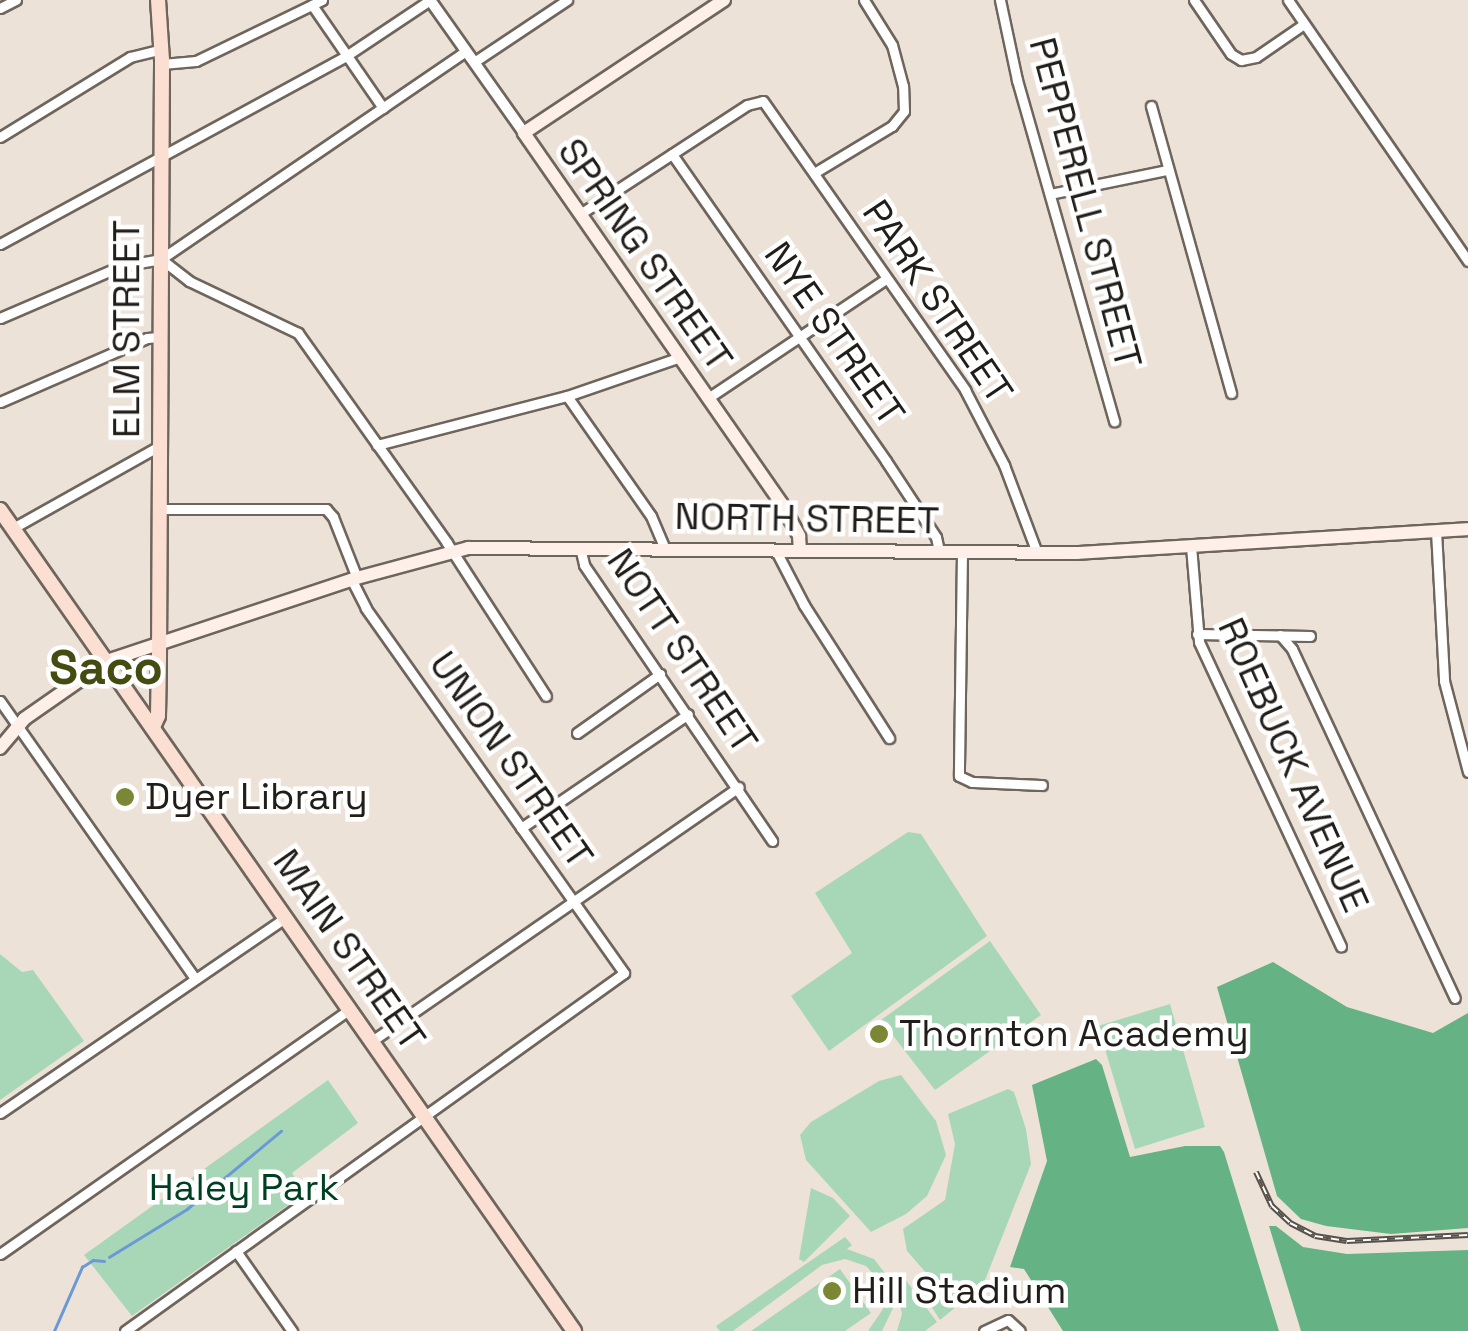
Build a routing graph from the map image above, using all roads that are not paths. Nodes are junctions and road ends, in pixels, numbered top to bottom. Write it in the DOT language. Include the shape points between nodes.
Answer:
graph roads {
  1 [pos="16,0"];
  2 [pos="158,0"];
  3 [pos="430,0"];
  4 [pos="567,0"];
  5 [pos="724,0"];
  6 [pos="864,0"];
  7 [pos="1000,0"];
  8 [pos="1194,0"];
  9 [pos="1288,0"];
  10 [pos="317,2"];
  11 [pos="0,8"];
  12 [pos="1304,24"];
  13 [pos="466,51"];
  14 [pos="346,56"];
  15 [pos="162,57"];
  16 [pos="474,62"];
  17 [pos="1151,106"];
  18 [pos="384,108"];
  19 [pos="524,133"];
  20 [pos="0,137"];
  21 [pos="161,154"];
  22 [pos="672,154"];
  23 [pos="1167,170"];
  24 [pos="814,174"];
  25 [pos="1050,194"];
  26 [pos="580,214"];
  27 [pos="0,244"];
  28 [pos="160,259"];
  29 [pos="1468,260"];
  30 [pos="886,279"];
  31 [pos="0,318"];
  32 [pos="160,337"];
  33 [pos="799,338"];
  34 [pos="680,357"];
  35 [pos="1231,392"];
  36 [pos="568,396"];
  37 [pos="708,398"];
  38 [pos="0,402"];
  39 [pos="1114,420"];
  40 [pos="377,445"];
  41 [pos="159,446"];
  42 [pos="158,509"];
  43 [pos="0,510"];
  44 [pos="14,528"];
  45 [pos="1468,529"];
  46 [pos="1436,531"];
  47 [pos="580,546"];
  48 [pos="1190,546"];
  49 [pos="664,547"];
  50 [pos="775,549"];
  51 [pos="800,550"];
  52 [pos="939,551"];
  53 [pos="453,552"];
  54 [pos="962,552"];
  55 [pos="1038,552"];
  56 [pos="354,579"];
  57 [pos="1197,634"];
  58 [pos="1280,636"];
  59 [pos="1310,636"];
  60 [pos="159,651"];
  61 [pos="107,661"];
  62 [pos="660,674"];
  63 [pos="546,696"];
  64 [pos="0,701"];
  65 [pos="139,708"];
  66 [pos="688,714"];
  67 [pos="17,725"];
  68 [pos="153,727"];
  69 [pos="577,733"];
  70 [pos="889,738"];
  71 [pos="0,748"];
  72 [pos="1468,772"];
  73 [pos="1042,785"];
  74 [pos="738,787"];
  75 [pos="521,828"];
  76 [pos="772,842"];
  77 [pos="573,902"];
  78 [pos="286,917"];
  79 [pos="1341,948"];
  80 [pos="195,978"];
  81 [pos="1455,998"];
  82 [pos="350,1009"];
  83 [pos="372,1041"];
  84 [pos="0,1113"];
  85 [pos="426,1117"];
  86 [pos="236,1250"];
  87 [pos="0,1254"];
  88 [pos="125,1331"];
  89 [pos="292,1331"];
  90 [pos="574,1331"];
  91 [pos="984,1331"];
  92 [pos="1020,1331"];
  1 -- 11 [label="street"];
  2 -- 15 [label="main road, ELM STREET"];
  3 -- 13 [label="street, SPRING STREET"];
  3 -- 14 [label="street"];
  4 -- 16 [label="street"];
  5 -- 19 [label="main road"];
  6 -- 24 [label="street" via="892,45 904,112"];
  7 -- 25 [label="street, PEPPERELL STREET"];
  8 -- 12 [label="street" via="1231,54 1244,60"];
  9 -- 12 [label="street"];
  10 -- 14 [label="street"];
  10 -- 15 [label="street" via="196,61"];
  12 -- 29 [label="street"];
  13 -- 16 [label="street, SPRING STREET"];
  13 -- 18 [label="street"];
  14 -- 18 [label="street"];
  14 -- 21 [label="street"];
  15 -- 20 [label="street" via="130,56"];
  15 -- 21 [label="main road, ELM STREET"];
  16 -- 19 [label="street, SPRING STREET"];
  17 -- 23 [label="street"];
  18 -- 28 [label="street"];
  19 -- 26 [label="main road, SPRING STREET"];
  21 -- 27 [label="street"];
  21 -- 28 [label="main road, ELM STREET"];
  22 -- 24 [label="street, PARK STREET" via="761,100"];
  22 -- 26 [label="street"];
  22 -- 33 [label="street, NYE STREET"];
  23 -- 25 [label="street"];
  23 -- 35 [label="street"];
  24 -- 30 [label="street, PARK STREET"];
  25 -- 39 [label="street, PEPPERELL STREET"];
  26 -- 34 [label="main road, SPRING STREET"];
  28 -- 31 [label="street" via="121,266"];
  28 -- 32 [label="main road, ELM STREET"];
  28 -- 40 [label="street" via="189,281 298,333"];
  30 -- 33 [label="street"];
  30 -- 55 [label="street, PARK STREET" via="981,418"];
  32 -- 38 [label="street"];
  32 -- 41 [label="main road, ELM STREET"];
  33 -- 37 [label="street"];
  33 -- 52 [label="street, NYE STREET" via="936,537"];
  34 -- 36 [label="street"];
  34 -- 37 [label="main road, SPRING STREET"];
  36 -- 40 [label="street"];
  36 -- 49 [label="street" via="645,507"];
  37 -- 51 [label="main road, SPRING STREET" via="788,514"];
  40 -- 53 [label="street"];
  41 -- 42 [label="main road, ELM STREET"];
  41 -- 44 [label="street"];
  42 -- 56 [label="street, UNION STREET" via="326,509"];
  42 -- 60 [label="main road, ELM STREET"];
  43 -- 44 [label="main road, MAIN STREET"];
  44 -- 61 [label="main road, MAIN STREET"];
  45 -- 46 [label="main road, NORTH STREET"];
  46 -- 48 [label="main road, NORTH STREET"];
  46 -- 72 [label="street" via="1444,681"];
  47 -- 49 [label="main road, NORTH STREET"];
  47 -- 53 [label="main road, NORTH STREET"];
  47 -- 62 [label="street, NOTT STREET" via="584,564"];
  48 -- 55 [label="main road, NORTH STREET"];
  48 -- 57 [label="street, ROEBUCK AVENUE"];
  49 -- 50 [label="main road, NORTH STREET"];
  50 -- 51 [label="main road, NORTH STREET"];
  50 -- 70 [label="street"];
  51 -- 52 [label="main road, NORTH STREET"];
  52 -- 54 [label="main road, NORTH STREET"];
  53 -- 56 [label="main road, NORTH STREET"];
  53 -- 63 [label="street"];
  54 -- 55 [label="main road, NORTH STREET"];
  54 -- 73 [label="street" via="959,776"];
  56 -- 60 [label="main road, NORTH STREET"];
  56 -- 75 [label="street, UNION STREET" via="366,608"];
  57 -- 58 [label="street"];
  57 -- 79 [label="street, ROEBUCK AVENUE"];
  58 -- 59 [label="street"];
  58 -- 81 [label="street" via="1292,648"];
  60 -- 61 [label="main road, NORTH STREET"];
  60 -- 65 [label="main road, ELM STREET"];
  60 -- 68 [label="main road, ELM STREET"];
  61 -- 65 [label="main road, MAIN STREET"];
  61 -- 67 [label="main road, NORTH STREET"];
  62 -- 66 [label="street, NOTT STREET"];
  62 -- 69 [label="street"];
  64 -- 67 [label="street"];
  65 -- 68 [label="main road, MAIN STREET"];
  66 -- 74 [label="street, NOTT STREET"];
  66 -- 75 [label="street"];
  67 -- 71 [label="main road, NORTH STREET"];
  67 -- 80 [label="street"];
  68 -- 78 [label="main road, MAIN STREET"];
  74 -- 76 [label="street, NOTT STREET"];
  74 -- 77 [label="street"];
  75 -- 77 [label="street, UNION STREET"];
  77 -- 83 [label="street"];
  77 -- 85 [label="street, UNION STREET" via="624,974"];
  78 -- 80 [label="street"];
  78 -- 82 [label="main road, MAIN STREET"];
  80 -- 84 [label="street"];
  82 -- 83 [label="main road, MAIN STREET"];
  82 -- 87 [label="street"];
  83 -- 85 [label="main road, MAIN STREET"];
  85 -- 86 [label="street"];
  85 -- 90 [label="main road, MAIN STREET"];
  86 -- 88 [label="street"];
  86 -- 89 [label="street"];
  91 -- 92 [label="street" via="1008,1320"];
}
